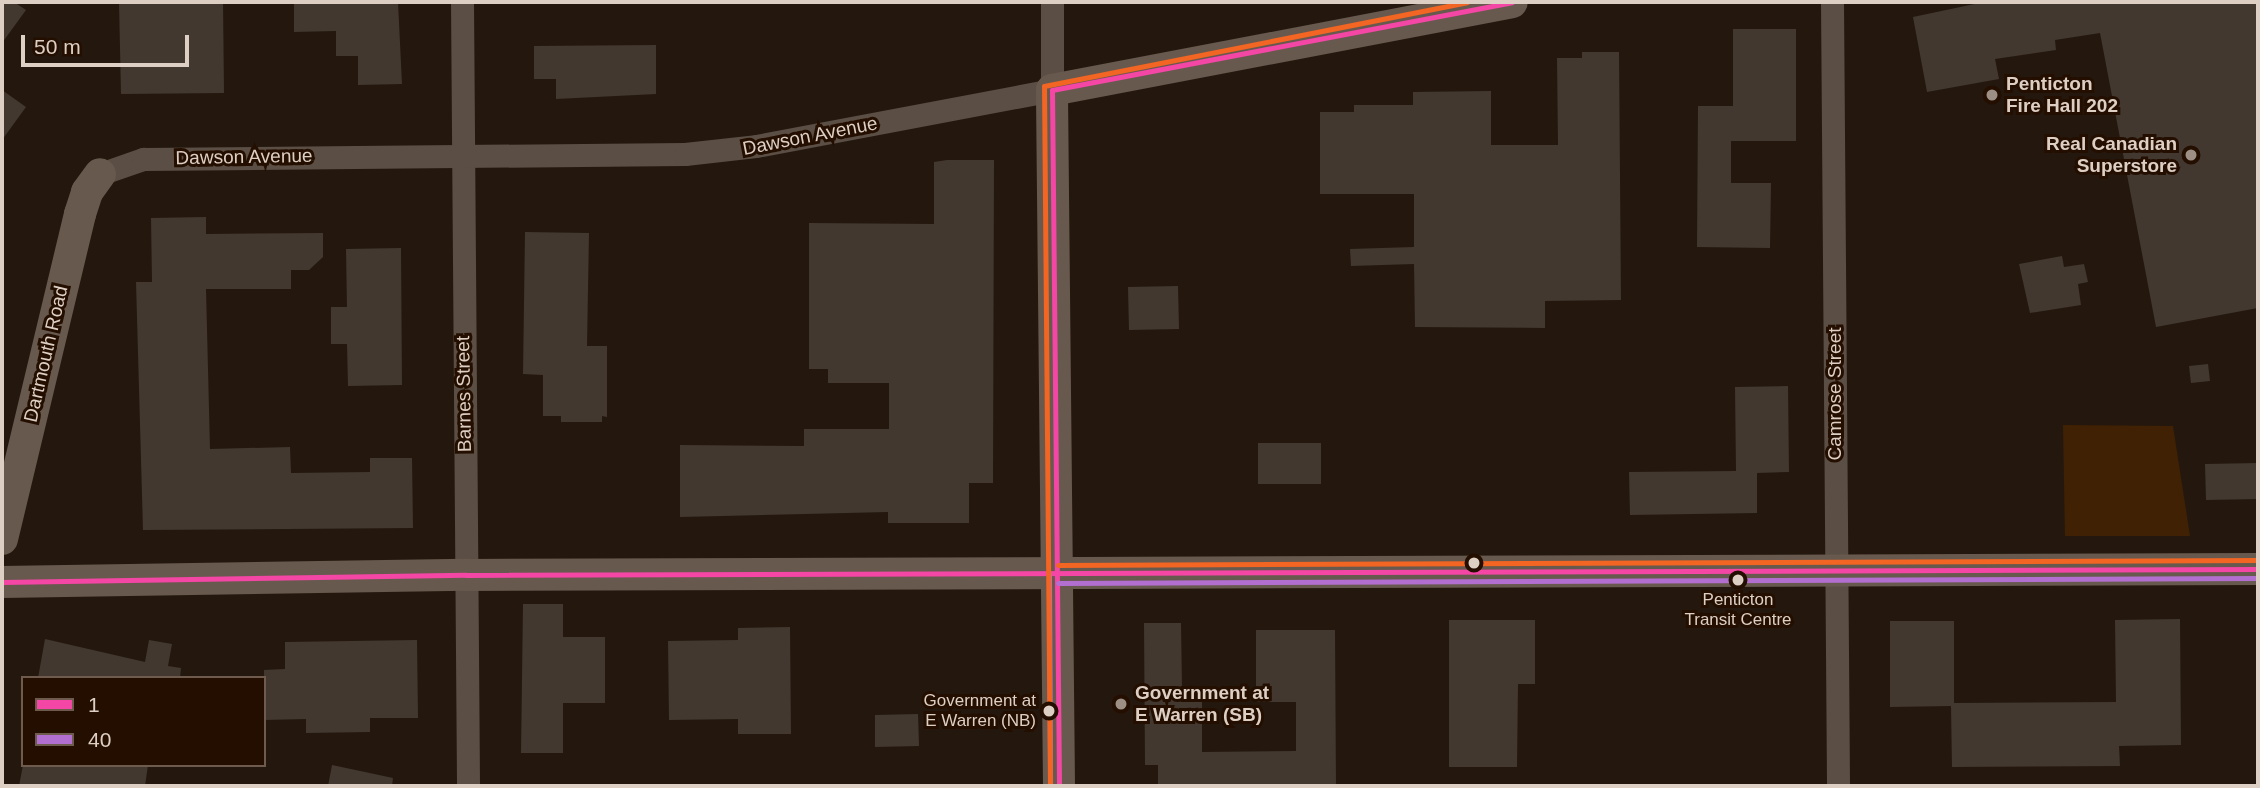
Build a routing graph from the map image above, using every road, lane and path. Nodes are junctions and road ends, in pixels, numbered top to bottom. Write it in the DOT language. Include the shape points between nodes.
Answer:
graph roads {
  1 [pos="462,2"];
  2 [pos="1052,2"];
  3 [pos="1512,2"];
  4 [pos="1832,2"];
  5 [pos="1052,90"];
  6 [pos="462,155"];
  7 [pos="100,174"];
  8 [pos="2,539"];
  9 [pos="1836,569"];
  10 [pos="2258,569"];
  11 [pos="1058,573"];
  12 [pos="466,575"];
  13 [pos="2,582"];
  14 [pos="468,786"];
  15 [pos="1059,786"];
  16 [pos="1838,786"];
  1 -- 6 [label="street, Barnes Street"];
  2 -- 5 [label="street"];
  3 -- 5 [label="street, Dawson Avenue"];
  4 -- 9 [label="street, Camrose Street"];
  5 -- 6 [label="street, Dawson Avenue" via="726,151"];
  5 -- 11 [label="street"];
  6 -- 7 [label="street, Dawson Avenue" via="143,159"];
  6 -- 12 [label="street, Barnes Street"];
  7 -- 8 [label="street, Dartmouth Road" via="87,191 80,214"];
  9 -- 10 [label="street"];
  9 -- 11 [label="street"];
  9 -- 16 [label="street, Camrose Street"];
  11 -- 12 [label="street"];
  11 -- 15 [label="street"];
  12 -- 13 [label="street"];
  12 -- 14 [label="street, Barnes Street"];
}
